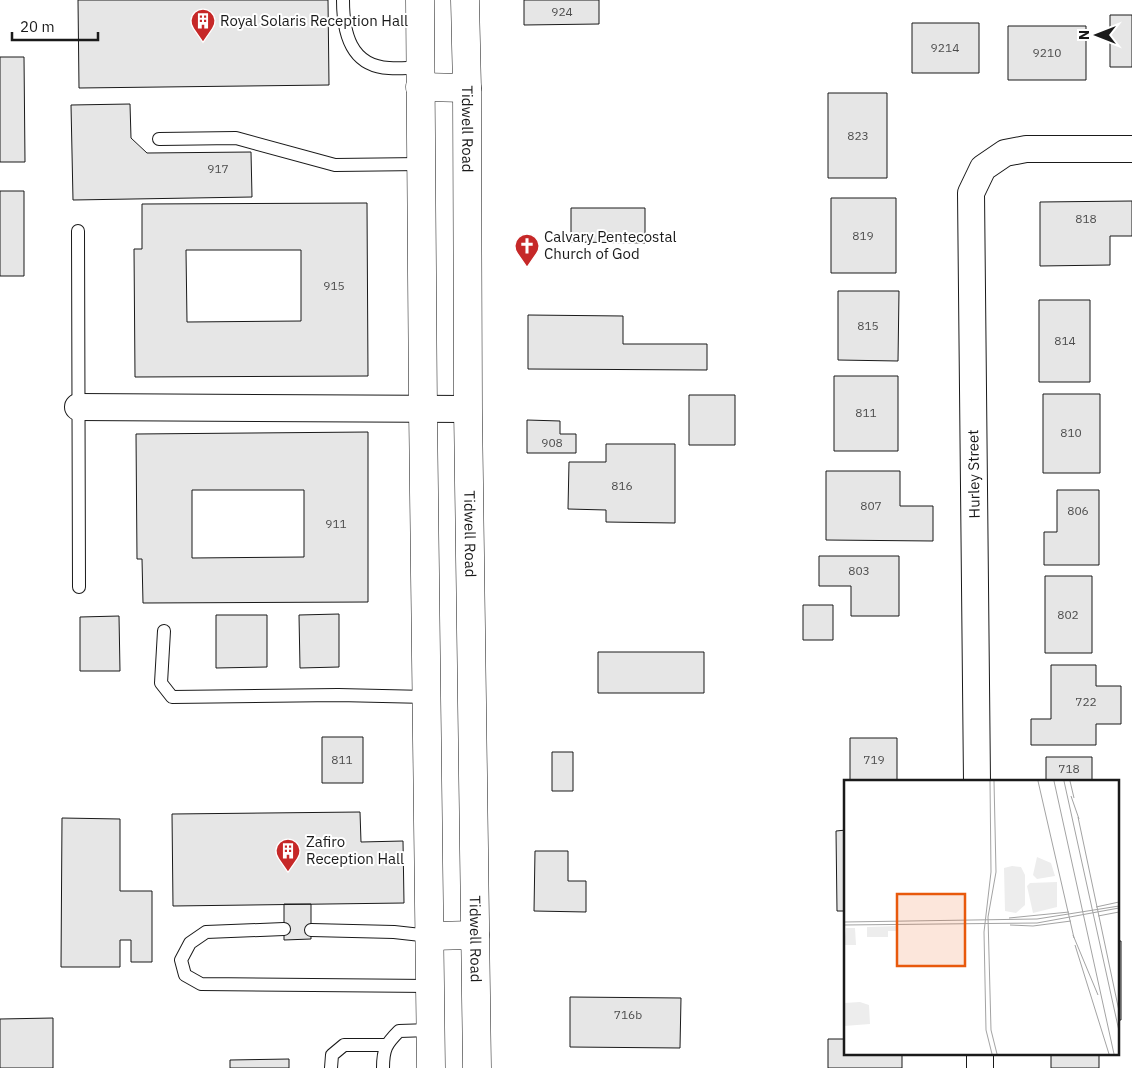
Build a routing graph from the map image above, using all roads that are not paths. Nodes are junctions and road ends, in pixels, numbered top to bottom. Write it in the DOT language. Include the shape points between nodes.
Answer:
graph roads {
  1 [pos="343,0"];
  2 [pos="420,0"];
  3 [pos="465,0"];
  4 [pos="420,77"];
  5 [pos="467,88"];
  6 [pos="159,139"];
  7 [pos="1132,149"];
  8 [pos="421,164"];
  9 [pos="78,232"];
  10 [pos="78,407"];
  11 [pos="423,409"];
  12 [pos="468,409"];
  13 [pos="79,587"];
  14 [pos="164,631"];
  15 [pos="427,697"];
  16 [pos="977,780"];
  17 [pos="284,929"];
  18 [pos="311,930"];
  19 [pos="475,935"];
  20 [pos="430,936"];
  21 [pos="430,986"];
  22 [pos="430,1030"];
  23 [pos="386,1044"];
  24 [pos="331,1068"];
  25 [pos="383,1068"];
  26 [pos="431,1068"];
  27 [pos="477,1068"];
  1 -- 4 [label="lane" via="347,37 357,55 372,66"];
  2 -- 4 [label="main road"];
  3 -- 5 [label="main road, Tidwell Road"];
  4 -- 5 [label="main road"];
  4 -- 8 [label="main road"];
  5 -- 12 [label="main road, Tidwell Road"];
  6 -- 8 [label="lane" via="236,138 335,165"];
  7 -- 16 [label="street, Hurley Street" via="1026,149 1005,153 983,168 971,193"];
  8 -- 11 [label="main road"];
  9 -- 10 [label="lane"];
  10 -- 11 [label="street"];
  10 -- 13 [label="lane"];
  11 -- 12 [label="street"];
  11 -- 15 [label="main road"];
  12 -- 19 [label="main road, Tidwell Road"];
  14 -- 15 [label="lane" via="161,683 172,697"];
  15 -- 20 [label="main road"];
  17 -- 21 [label="lane" via="206,932 190,943 181,960 185,975 201,984"];
  18 -- 20 [label="lane"];
  19 -- 20 [label="main road"];
  19 -- 27 [label="main road, Tidwell Road"];
  20 -- 21 [label="main road"];
  21 -- 22 [label="main road"];
  22 -- 23 [label="lane" via="399,1031"];
  22 -- 26 [label="main road"];
  23 -- 24 [label="lane" via="344,1044 332,1054"];
  23 -- 25 [label="lane"];
}
